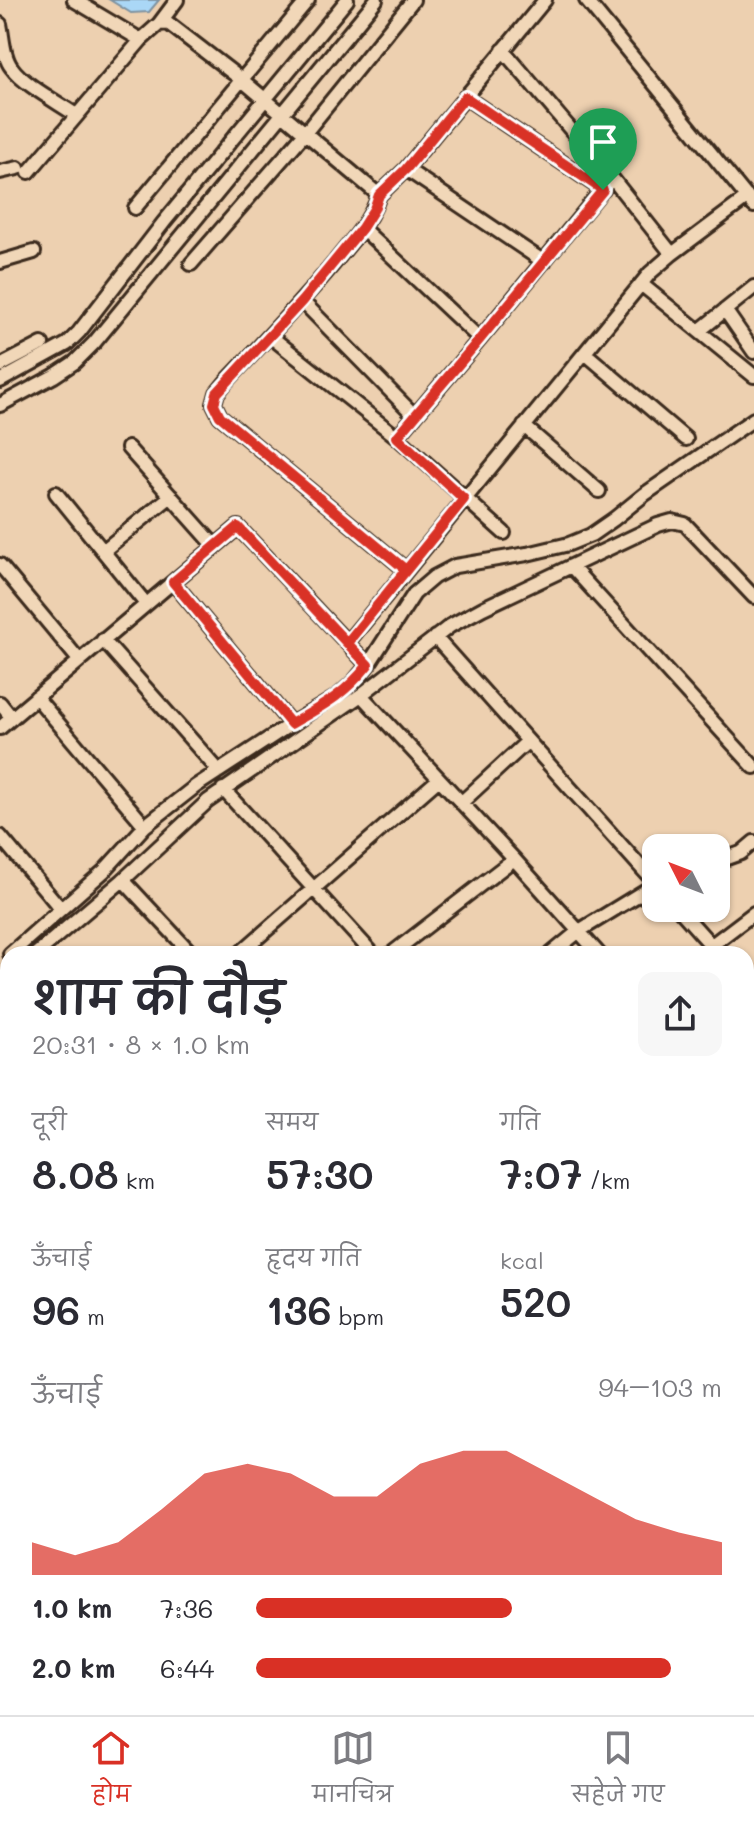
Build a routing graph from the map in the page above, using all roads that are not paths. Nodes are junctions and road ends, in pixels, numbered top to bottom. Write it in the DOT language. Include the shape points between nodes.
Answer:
graph roads {
  1 [pos="74,0"];
  2 [pos="177,0"];
  3 [pos="308,0"];
  4 [pos="347,0"];
  5 [pos="376,0"];
  6 [pos="413,0"];
  7 [pos="545,0"];
  8 [pos="586,0"];
  9 [pos="0,24"];
  10 [pos="159,24"];
  11 [pos="141,40"];
  12 [pos="503,50"];
  13 [pos="242,80"];
  14 [pos="465,97"];
  15 [pos="265,99"];
  16 [pos="282,113"];
  17 [pos="76,115"];
  18 [pos="305,133"];
  19 [pos="406,169"];
  20 [pos="0,172"];
  21 [pos="612,178"];
  22 [pos="603,190"];
  23 [pos="379,195"];
  24 [pos="751,201"];
  25 [pos="135,208"];
  26 [pos="362,228"];
  27 [pos="34,252"];
  28 [pos="672,254"];
  29 [pos="0,262"];
  30 [pos="544,262"];
  31 [pos="191,264"];
  32 [pos="641,284"];
  33 [pos="754,287"];
  34 [pos="302,301"];
  35 [pos="725,310"];
  36 [pos="699,331"];
  37 [pos="270,336"];
  38 [pos="480,339"];
  39 [pos="42,344"];
  40 [pos="754,352"];
  41 [pos="585,353"];
  42 [pos="0,366"];
  43 [pos="754,376"];
  44 [pos="0,381"];
  45 [pos="0,405"];
  46 [pos="415,416"];
  47 [pos="754,419"];
  48 [pos="524,426"];
  49 [pos="397,437"];
  50 [pos="686,439"];
  51 [pos="128,448"];
  52 [pos="599,491"];
  53 [pos="56,493"];
  54 [pos="171,496"];
  55 [pos="464,499"];
  56 [pos="504,533"];
  57 [pos="215,546"];
  58 [pos="103,551"];
  59 [pos="0,565"];
  60 [pos="571,566"];
  61 [pos="406,570"];
  62 [pos="173,582"];
  63 [pos="754,597"];
  64 [pos="146,604"];
  65 [pos="435,637"];
  66 [pos="103,640"];
  67 [pos="347,643"];
  68 [pos="79,660"];
  69 [pos="368,665"];
  70 [pos="361,695"];
  71 [pos="36,697"];
  72 [pos="0,703"];
  73 [pos="12,718"];
  74 [pos="291,724"];
  75 [pos="0,728"];
  76 [pos="528,741"];
  77 [pos="754,767"];
  78 [pos="219,771"];
  79 [pos="439,779"];
  80 [pos="223,789"];
  81 [pos="461,803"];
  82 [pos="145,826"];
  83 [pos="0,836"];
  84 [pos="754,842"];
  85 [pos="730,857"];
  86 [pos="514,859"];
  87 [pos="642,868"];
  88 [pos="123,880"];
  89 [pos="314,889"];
  90 [pos="642,893"];
  91 [pos="61,909"];
  92 [pos="754,913"];
  93 [pos="690,922"];
  94 [pos="579,931"];
  95 [pos="711,945"];
  96 [pos="19,946"];
  97 [pos="45,946"];
  98 [pos="185,946"];
  99 [pos="248,946"];
  100 [pos="366,946"];
  101 [pos="401,946"];
  102 [pos="561,946"];
  103 [pos="592,946"];
  1 -- 11 [label="street"];
  2 -- 10 [label="street"];
  3 -- 13 [label="street"];
  4 -- 15 [label="street"];
  5 -- 16 [label="street"];
  6 -- 18 [label="street"];
  7 -- 12 [label="street"];
  8 -- 24 [label="street"];
  9 -- 17 [label="street" via="12,69"];
  10 -- 11 [label="street"];
  10 -- 13 [label="street" via="168,23"];
  11 -- 17 [label="street"];
  12 -- 14 [label="street"];
  12 -- 21 [label="street"];
  13 -- 15 [label="street"];
  13 -- 25 [label="street"];
  14 -- 19 [label="street"];
  14 -- 22 [label="street"];
  15 -- 16 [label="street"];
  15 -- 44 [label="street" via="79,332"];
  16 -- 18 [label="street"];
  16 -- 45 [label="street" via="94,343 54,376"];
  17 -- 20 [label="street" via="23,170"];
  18 -- 23 [label="street"];
  18 -- 31 [label="street"];
  19 -- 23 [label="street"];
  19 -- 30 [label="street"];
  21 -- 22 [label="street"];
  21 -- 28 [label="street"];
  22 -- 30 [label="street"];
  23 -- 26 [label="street"];
  24 -- 28 [label="street"];
  26 -- 34 [label="street"];
  26 -- 38 [label="street"];
  27 -- 29 [label="street"];
  28 -- 32 [label="street"];
  30 -- 38 [label="street"];
  32 -- 36 [label="street"];
  32 -- 41 [label="street"];
  33 -- 35 [label="street"];
  34 -- 37 [label="street"];
  34 -- 46 [label="street"];
  35 -- 36 [label="street"];
  35 -- 40 [label="street"];
  36 -- 43 [label="street"];
  37 -- 49 [label="street"];
  37 -- 61 [label="street" via="217,393 214,404 220,416"];
  38 -- 46 [label="street"];
  39 -- 42 [label="street"];
  41 -- 48 [label="street"];
  41 -- 50 [label="street"];
  46 -- 49 [label="street"];
  47 -- 69 [label="street" via="591,535 541,551 455,566 434,577 414,594"];
  48 -- 52 [label="street"];
  48 -- 55 [label="street"];
  49 -- 55 [label="street"];
  51 -- 54 [label="street"];
  53 -- 58 [label="street"];
  54 -- 57 [label="street"];
  54 -- 58 [label="street"];
  55 -- 56 [label="street"];
  55 -- 61 [label="street"];
  57 -- 62 [label="street"];
  57 -- 67 [label="street" via="238,527"];
  58 -- 64 [label="street"];
  59 -- 68 [label="street"];
  60 -- 63 [label="street" via="672,521 685,524"];
  60 -- 65 [label="street"];
  60 -- 77 [label="street"];
  61 -- 67 [label="street"];
  62 -- 64 [label="street"];
  62 -- 74 [label="street"];
  64 -- 66 [label="street"];
  65 -- 70 [label="street"];
  65 -- 76 [label="street"];
  66 -- 68 [label="street"];
  66 -- 78 [label="street"];
  67 -- 69 [label="street"];
  68 -- 71 [label="street"];
  69 -- 74 [label="street" via="337,697"];
  70 -- 79 [label="street"];
  70 -- 80 [label="street"];
  71 -- 73 [label="street"];
  71 -- 82 [label="street"];
  72 -- 73 [label="street"];
  73 -- 75 [label="street"];
  74 -- 78 [label="street"];
  76 -- 81 [label="street"];
  76 -- 87 [label="street"];
  78 -- 82 [label="street"];
  79 -- 81 [label="street"];
  79 -- 89 [label="street"];
  80 -- 88 [label="street"];
  80 -- 89 [label="street"];
  81 -- 86 [label="street"];
  82 -- 91 [label="street"];
  83 -- 91 [label="street"];
  84 -- 85 [label="street"];
  86 -- 94 [label="street"];
  86 -- 101 [label="street"];
  88 -- 97 [label="street"];
  88 -- 98 [label="street"];
  89 -- 99 [label="street"];
  89 -- 100 [label="street"];
  90 -- 94 [label="street"];
  91 -- 96 [label="street"];
  92 -- 95 [label="street"];
  93 -- 95 [label="street"];
  94 -- 102 [label="street"];
  94 -- 103 [label="street"];
}
